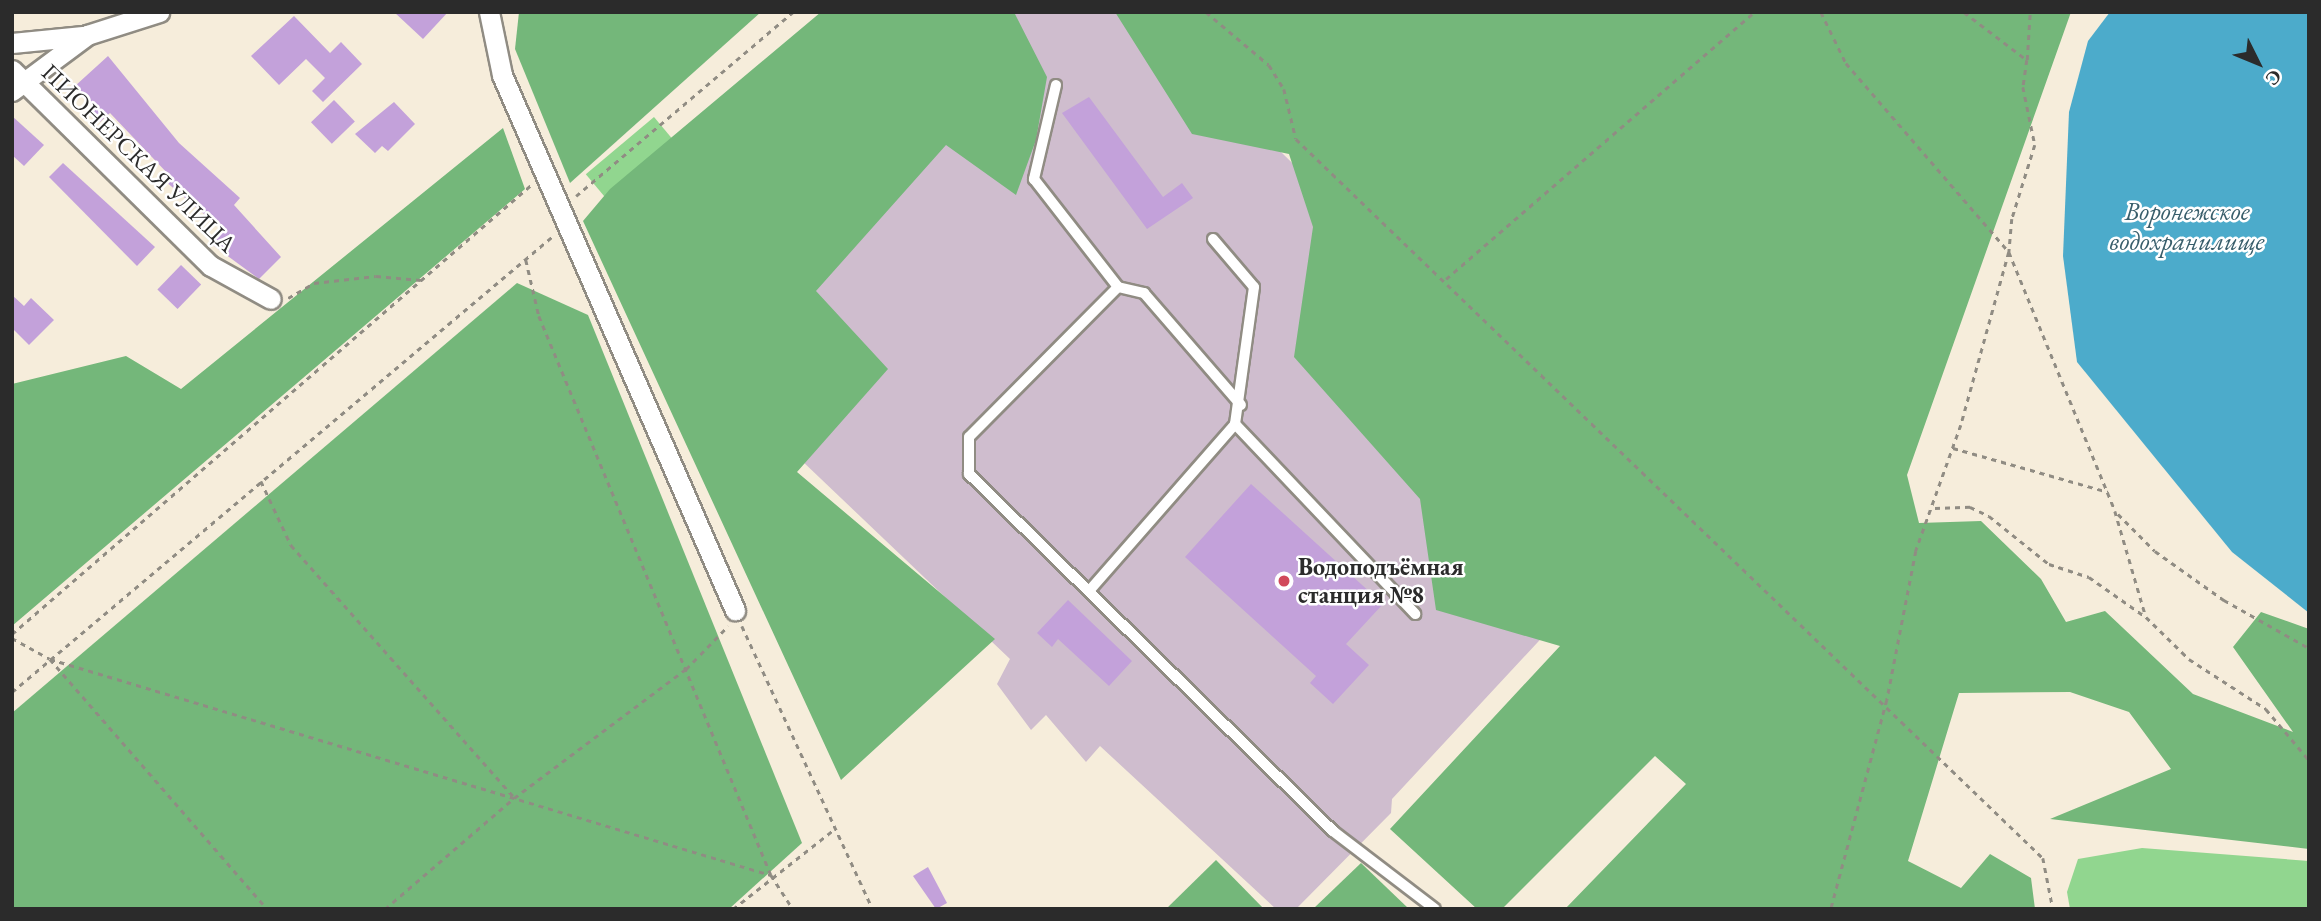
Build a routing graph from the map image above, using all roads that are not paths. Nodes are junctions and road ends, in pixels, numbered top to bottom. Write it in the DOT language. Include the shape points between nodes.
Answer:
graph roads {
  1 [pos="159,12"];
  2 [pos="489,12"];
  3 [pos="87,35"];
  4 [pos="12,43"];
  5 [pos="16,81"];
  6 [pos="1056,85"];
  7 [pos="1213,239"];
  8 [pos="1118,287"];
  9 [pos="271,299"];
  10 [pos="1241,405"];
  11 [pos="1235,424"];
  12 [pos="1090,591"];
  13 [pos="735,610"];
  14 [pos="1415,614"];
  15 [pos="1435,909"];
  1 -- 3 [label="street"];
  2 -- 13 [label="street" via="502,75"];
  3 -- 4 [label="street"];
  3 -- 5 [label="street"];
  5 -- 9 [label="street, ПИОНЕРСКАЯ УЛИЦА" via="211,266"];
  6 -- 8 [label="lane" via="1034,179"];
  7 -- 10 [label="lane" via="1254,287"];
  8 -- 10 [label="lane" via="1144,293"];
  8 -- 12 [label="lane" via="969,437 965,451 969,474"];
  10 -- 11 [label="lane"];
  11 -- 12 [label="lane"];
  11 -- 14 [label="lane"];
  12 -- 15 [label="lane" via="1334,831"];
}
